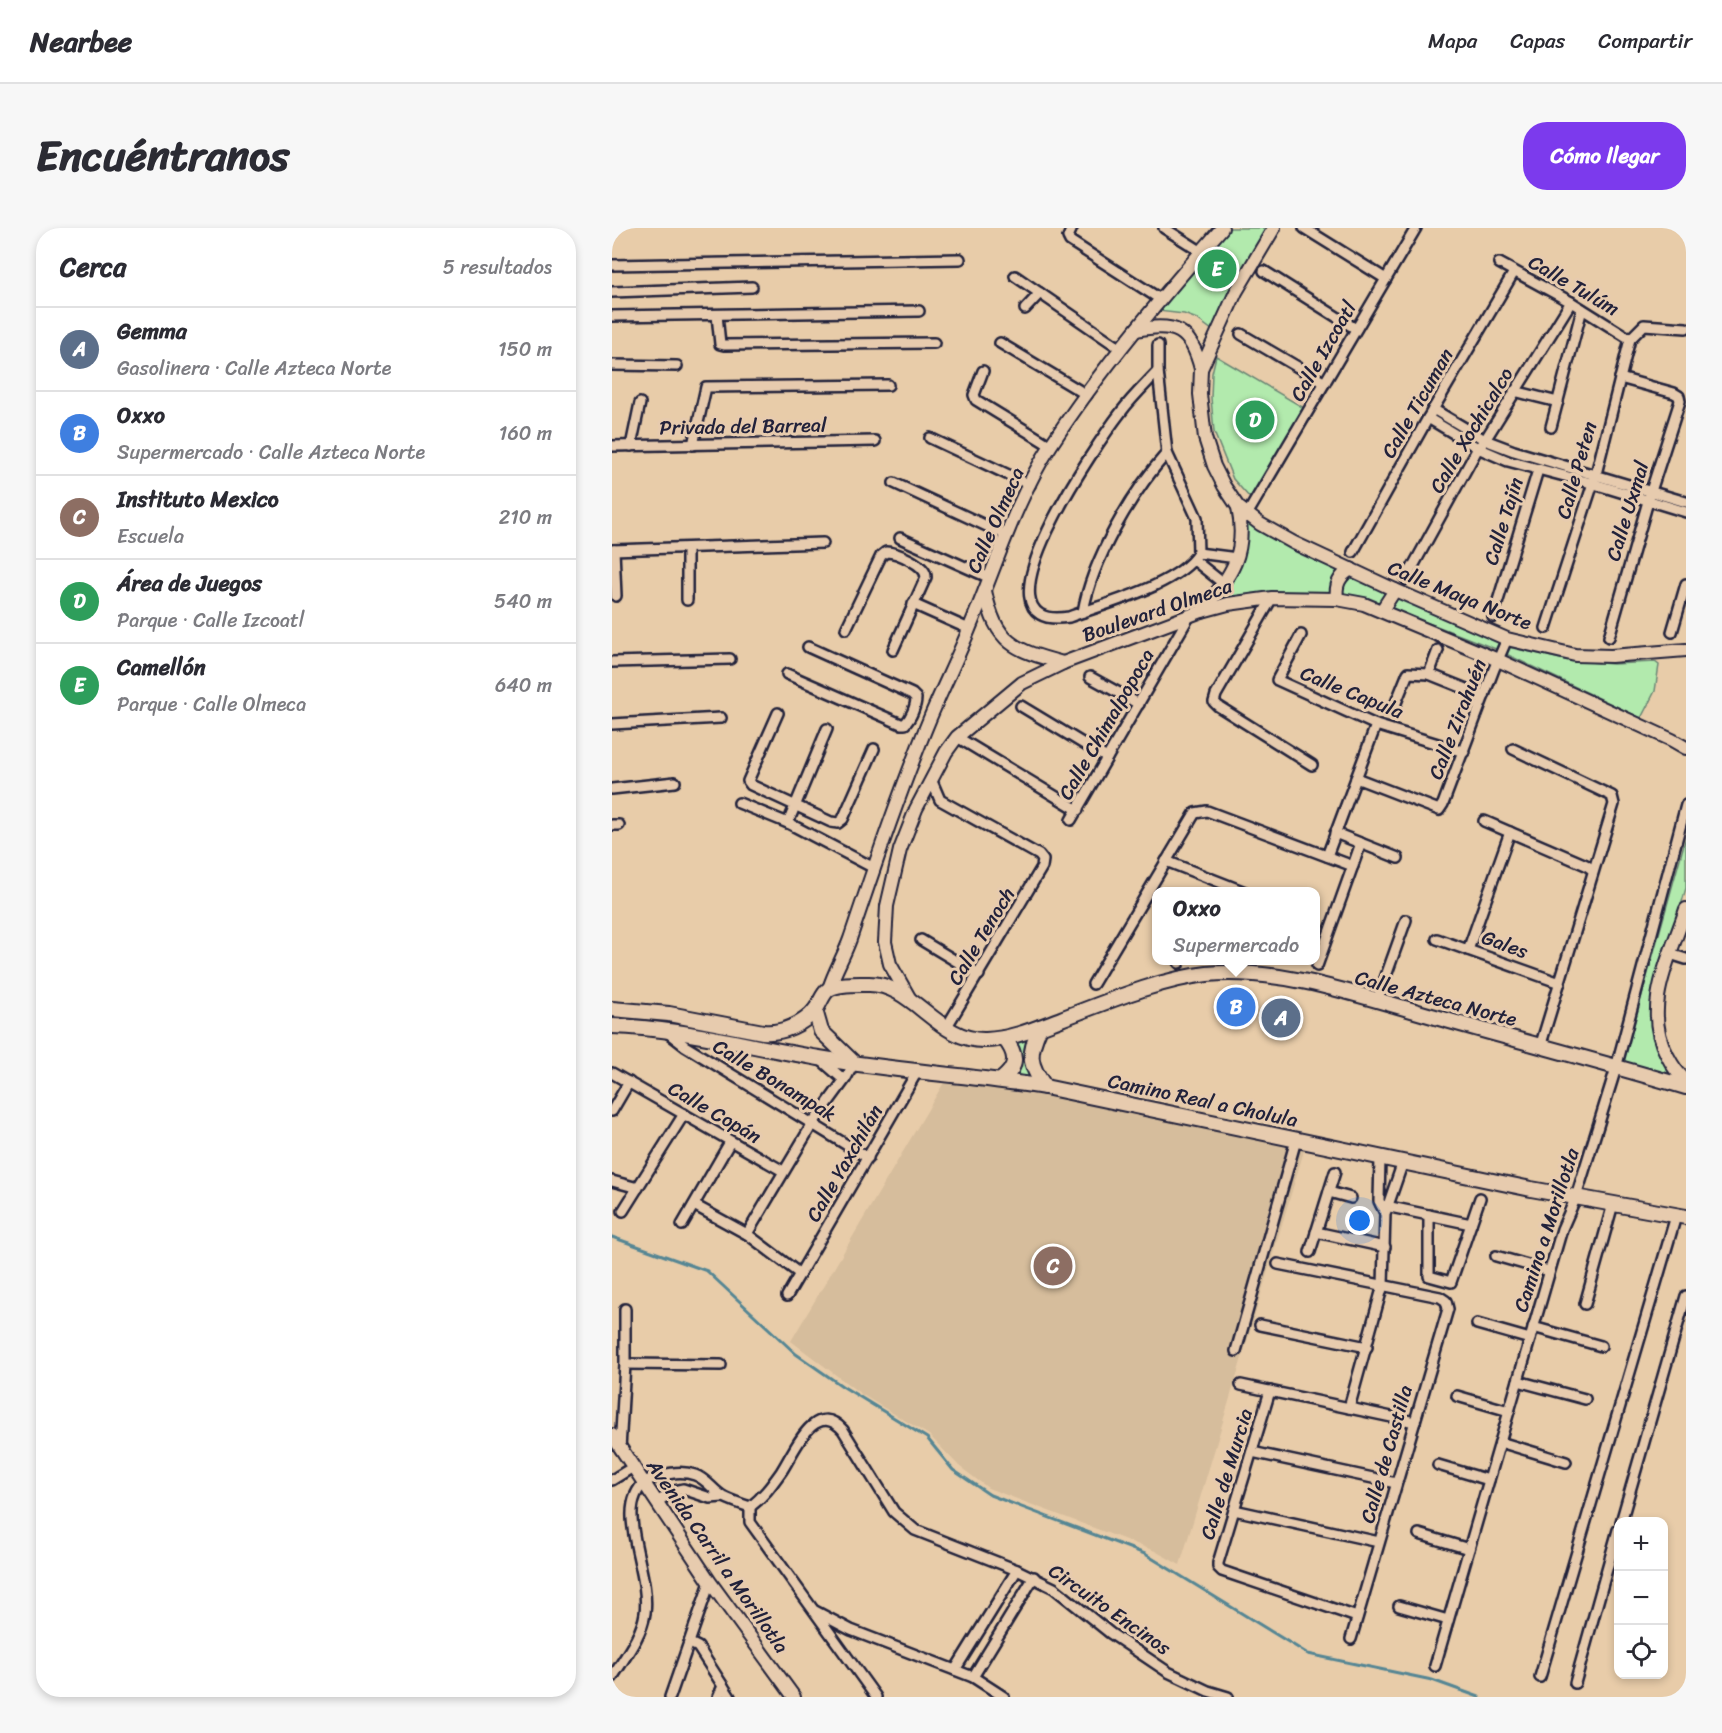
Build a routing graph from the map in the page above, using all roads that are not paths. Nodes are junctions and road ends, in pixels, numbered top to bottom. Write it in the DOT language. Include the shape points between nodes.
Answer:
graph roads {
  1 [pos="1164,228"];
  2 [pos="1222,228"];
  3 [pos="1274,228"];
  4 [pos="1304,228"];
  5 [pos="1416,228"];
  6 [pos="1070,232"];
  7 [pos="1202,252"];
  8 [pos="960,259"];
  9 [pos="1499,263"];
  10 [pos="612,265"];
  11 [pos="1264,272"];
  12 [pos="1514,272"];
  13 [pos="1015,276"];
  14 [pos="1386,279"];
  15 [pos="752,287"];
  16 [pos="612,292"];
  17 [pos="1040,293"];
  18 [pos="1160,298"];
  19 [pos="1571,302"];
  20 [pos="1025,309"];
  21 [pos="1582,309"];
  22 [pos="920,311"];
  23 [pos="717,315"];
  24 [pos="612,316"];
  25 [pos="1686,328"];
  26 [pos="1356,329"];
  27 [pos="1136,330"];
  28 [pos="1241,334"];
  29 [pos="1630,339"];
  30 [pos="934,343"];
  31 [pos="1000,343"];
  32 [pos="1158,345"];
  33 [pos="1121,350"];
  34 [pos="612,365"];
  35 [pos="677,366"];
  36 [pos="1201,369"];
  37 [pos="983,371"];
  38 [pos="1158,371"];
  39 [pos="1620,378"];
  40 [pos="1325,383"];
  41 [pos="888,385"];
  42 [pos="1514,391"];
  43 [pos="1087,395"];
  44 [pos="1558,402"];
  45 [pos="640,403"];
  46 [pos="1433,409"];
  47 [pos="1428,418"];
  48 [pos="1551,428"];
  49 [pos="930,438"];
  50 [pos="1485,440"];
  51 [pos="875,441"];
  52 [pos="693,445"];
  53 [pos="612,446"];
  54 [pos="631,446"];
  55 [pos="1051,446"];
  56 [pos="1478,448"];
  57 [pos="1167,453"];
  58 [pos="1538,470"];
  59 [pos="1593,479"];
  60 [pos="894,483"];
  61 [pos="1030,485"];
  62 [pos="1649,496"];
  63 [pos="1686,502"];
  64 [pos="1686,512"];
  65 [pos="1244,519"];
  66 [pos="1006,535"];
  67 [pos="900,538"];
  68 [pos="822,543"];
  69 [pos="687,548"];
  70 [pos="613,550"];
  71 [pos="1353,552"];
  72 [pos="1196,557"];
  73 [pos="1237,558"];
  74 [pos="1351,569"];
  75 [pos="990,578"];
  76 [pos="1406,579"];
  77 [pos="1224,584"];
  78 [pos="1686,584"];
  79 [pos="1395,590"];
  80 [pos="985,591"];
  81 [pos="616,596"];
  82 [pos="1272,598"];
  83 [pos="1338,598"];
  84 [pos="687,600"];
  85 [pos="913,604"];
  86 [pos="1382,610"];
  87 [pos="1083,612"];
  88 [pos="1196,613"];
  89 [pos="1493,617"];
  90 [pos="1546,628"];
  91 [pos="846,629"];
  92 [pos="969,629"];
  93 [pos="1672,632"];
  94 [pos="1301,635"];
  95 [pos="1608,637"];
  96 [pos="1507,639"];
  97 [pos="808,647"];
  98 [pos="893,650"];
  99 [pos="1438,650"];
  100 [pos="1686,650"];
  101 [pos="730,659"];
  102 [pos="1498,660"];
  103 [pos="612,662"];
  104 [pos="1063,663"];
  105 [pos="787,674"];
  106 [pos="1429,674"];
  107 [pos="1090,677"];
  108 [pos="1484,696"];
  109 [pos="1139,704"];
  110 [pos="1021,706"];
  111 [pos="1393,710"];
  112 [pos="912,711"];
  113 [pos="778,713"];
  114 [pos="721,718"];
  115 [pos="930,719"];
  116 [pos="612,724"];
  117 [pos="1376,724"];
  118 [pos="827,729"];
  119 [pos="957,737"];
  120 [pos="1513,748"];
  121 [pos="1686,748"];
  122 [pos="874,749"];
  123 [pos="1464,752"];
  124 [pos="1107,758"];
  125 [pos="1312,765"];
  126 [pos="1356,778"];
  127 [pos="931,779"];
  128 [pos="675,782"];
  129 [pos="612,789"];
  130 [pos="739,803"];
  131 [pos="795,805"];
  132 [pos="1686,805"];
  133 [pos="1078,810"];
  134 [pos="1071,820"];
  135 [pos="1484,821"];
  136 [pos="788,823"];
  137 [pos="1510,832"];
  138 [pos="1335,833"];
  139 [pos="1361,843"];
  140 [pos="1327,856"];
  141 [pos="1398,858"];
  142 [pos="1166,861"];
  143 [pos="1353,866"];
  144 [pos="874,868"];
  145 [pos="1593,870"];
  146 [pos="1219,881"];
  147 [pos="1216,887"];
  148 [pos="1235,887"];
  149 [pos="1686,909"];
  150 [pos="1406,920"];
  151 [pos="1437,939"];
  152 [pos="921,940"];
  153 [pos="1468,950"];
  154 [pos="1670,954"];
  155 [pos="1320,958"];
  156 [pos="1686,959"];
  157 [pos="979,975"];
  158 [pos="1560,983"];
  159 [pos="1093,984"];
  160 [pos="829,989"];
  161 [pos="1377,1001"];
  162 [pos="912,1002"];
  163 [pos="612,1009"];
  164 [pos="815,1010"];
  165 [pos="612,1026"];
  166 [pos="1040,1027"];
  167 [pos="946,1028"];
  168 [pos="665,1030"];
  169 [pos="1004,1038"];
  170 [pos="1540,1047"];
  171 [pos="820,1059"];
  172 [pos="854,1063"];
  173 [pos="1616,1068"];
  174 [pos="918,1070"];
  175 [pos="612,1073"];
  176 [pos="844,1080"];
  177 [pos="1001,1080"];
  178 [pos="1686,1080"];
  179 [pos="629,1082"];
  180 [pos="1045,1087"];
  181 [pos="1686,1087"];
  182 [pos="612,1111"];
  183 [pos="684,1114"];
  184 [pos="813,1123"];
  185 [pos="1296,1140"];
  186 [pos="730,1142"];
  187 [pos="868,1158"];
  188 [pos="1380,1158"];
  189 [pos="1403,1162"];
  190 [pos="783,1171"];
  191 [pos="1335,1172"];
  192 [pos="612,1181"];
  193 [pos="638,1188"];
  194 [pos="1380,1190"];
  195 [pos="1329,1192"];
  196 [pos="1393,1192"];
  197 [pos="1576,1197"];
  198 [pos="1351,1198"];
  199 [pos="1480,1198"];
  200 [pos="1613,1204"];
  201 [pos="694,1205"];
  202 [pos="1385,1208"];
  203 [pos="623,1211"];
  204 [pos="1429,1215"];
  205 [pos="1681,1217"];
  206 [pos="1471,1224"];
  207 [pos="682,1225"];
  208 [pos="1316,1232"];
  209 [pos="747,1234"];
  210 [pos="1385,1247"];
  211 [pos="1310,1252"];
  212 [pos="1496,1256"];
  213 [pos="1278,1264"];
  214 [pos="1549,1271"];
  215 [pos="800,1274"];
  216 [pos="1383,1286"];
  217 [pos="787,1296"];
  218 [pos="1686,1296"];
  219 [pos="1585,1304"];
  220 [pos="625,1309"];
  221 [pos="1478,1324"];
  222 [pos="1260,1325"];
  223 [pos="1533,1327"];
  224 [pos="1530,1339"];
  225 [pos="1601,1346"];
  226 [pos="1367,1347"];
  227 [pos="1236,1351"];
  228 [pos="625,1364"];
  229 [pos="721,1365"];
  230 [pos="1518,1381"];
  231 [pos="1241,1385"];
  232 [pos="1270,1391"];
  233 [pos="1457,1396"];
  234 [pos="1585,1399"];
  235 [pos="1349,1408"];
  236 [pos="1509,1411"];
  237 [pos="1415,1422"];
  238 [pos="612,1436"];
  239 [pos="1500,1442"];
  240 [pos="620,1449"];
  241 [pos="1252,1452"];
  242 [pos="1566,1462"];
  243 [pos="1438,1465"];
  244 [pos="633,1467"];
  245 [pos="612,1480"];
  246 [pos="1489,1480"];
  247 [pos="644,1482"];
  248 [pos="1396,1484"];
  249 [pos="628,1491"];
  250 [pos="723,1497"];
  251 [pos="657,1502"];
  252 [pos="750,1507"];
  253 [pos="1234,1510"];
  254 [pos="1622,1517"];
  255 [pos="1419,1534"];
  256 [pos="1379,1542"];
  257 [pos="1614,1544"];
  258 [pos="1468,1550"];
  259 [pos="627,1553"];
  260 [pos="1017,1570"];
  261 [pos="1034,1577"];
  262 [pos="710,1582"];
  263 [pos="1399,1606"];
  264 [pos="813,1610"];
  265 [pos="1357,1617"];
  266 [pos="1448,1620"];
  267 [pos="1351,1639"];
  268 [pos="690,1643"];
  269 [pos="1435,1666"];
  270 [pos="955,1670"];
  271 [pos="973,1677"];
  272 [pos="1540,1677"];
  273 [pos="612,1678"];
  274 [pos="1575,1683"];
  275 [pos="723,1686"];
  276 [pos="670,1697"];
  277 [pos="718,1697"];
  278 [pos="730,1697"];
  279 [pos="794,1697"];
  280 [pos="876,1697"];
  281 [pos="1004,1697"];
  282 [pos="1228,1697"];
  1 -- 7 [label="street"];
  2 -- 7 [label="street, Calle Olmeca"];
  3 -- 36 [label="street" via="1236,292"];
  4 -- 14 [label="street"];
  5 -- 14 [label="street, Calle Izcoatl"];
  6 -- 18 [label="street" via="1070,241"];
  7 -- 18 [label="street, Calle Olmeca"];
  8 -- 10 [label="street"];
  9 -- 12 [label="street, Calle Tulúm"];
  11 -- 26 [label="street"];
  12 -- 19 [label="street, Calle Tulúm"];
  12 -- 46 [label="street, Calle Ticuman"];
  13 -- 17 [label="street"];
  14 -- 26 [label="street, Calle Izcoatl"];
  15 -- 16 [label="street"];
  17 -- 20 [label="street"];
  17 -- 33 [label="street"];
  18 -- 27 [label="street, Calle Olmeca"];
  19 -- 21 [label="street, Calle Tulúm"];
  19 -- 42 [label="street, Calle Xochicalco"];
  21 -- 29 [label="street, Calle Tulúm"];
  21 -- 44 [label="street"];
  22 -- 23 [label="street"];
  23 -- 24 [label="street"];
  23 -- 30 [label="street" via="720,344 724,345"];
  25 -- 29 [label="street" via="1644,325"];
  26 -- 40 [label="street, Calle Izcoatl"];
  27 -- 33 [label="street, Calle Olmeca"];
  27 -- 36 [label="street" via="1164,326 1180,331 1196,349"];
  28 -- 40 [label="street"];
  29 -- 39 [label="street, Calle Peten"];
  31 -- 43 [label="street"];
  32 -- 38 [label="street"];
  33 -- 43 [label="street, Calle Olmeca"];
  34 -- 35 [label="street"];
  36 -- 65 [label="street" via="1205,438 1219,476"];
  37 -- 55 [label="street" via="974,395 976,400"];
  38 -- 57 [label="street"];
  38 -- 87 [label="street" via="1122,411 1074,482 1031,572 1032,606 1040,614 1057,619"];
  39 -- 59 [label="street, Calle Peten"];
  39 -- 62 [label="street, Calle Uxmal" via="1679,396"];
  40 -- 65 [label="street, Calle Izcoatl"];
  41 -- 52 [label="street" via="706,387"];
  42 -- 44 [label="street"];
  42 -- 50 [label="street, Calle Xochicalco"];
  43 -- 55 [label="street, Calle Olmeca"];
  44 -- 48 [label="street"];
  45 -- 54 [label="street"];
  46 -- 47 [label="street, Calle Ticuman"];
  46 -- 50 [label="street"];
  47 -- 56 [label="street"];
  47 -- 71 [label="street, Calle Ticuman"];
  49 -- 61 [label="street"];
  50 -- 56 [label="street, Calle Xochicalco"];
  50 -- 59 [label="street"];
  51 -- 52 [label="street, Privada del Barreal"];
  52 -- 54 [label="street, Privada del Barreal"];
  53 -- 54 [label="street, Privada del Barreal"];
  55 -- 61 [label="street, Calle Olmeca"];
  56 -- 58 [label="street"];
  56 -- 76 [label="street, Calle Xochicalco"];
  57 -- 72 [label="street" via="1197,518"];
  57 -- 87 [label="street" via="1114,532 1087,592"];
  58 -- 59 [label="street"];
  58 -- 89 [label="street, Calle Tajín"];
  59 -- 62 [label="street"];
  59 -- 90 [label="street, Calle Peten"];
  60 -- 66 [label="street"];
  61 -- 66 [label="street, Calle Olmeca"];
  62 -- 63 [label="street"];
  62 -- 64 [label="street"];
  62 -- 95 [label="street, Calle Uxmal"];
  65 -- 73 [label="street"];
  65 -- 74 [label="street, Calle Maya Norte"];
  66 -- 75 [label="street, Calle Olmeca"];
  67 -- 75 [label="street"];
  68 -- 69 [label="street"];
  69 -- 70 [label="street"];
  69 -- 84 [label="street"];
  70 -- 81 [label="street"];
  72 -- 73 [label="street"];
  72 -- 77 [label="street"];
  72 -- 87 [label="street" via="1174,576"];
  73 -- 77 [label="street"];
  74 -- 79 [label="street, Calle Maya Norte"];
  74 -- 83 [label="street" via="1340,578"];
  75 -- 80 [label="street, Calle Olmeca"];
  77 -- 88 [label="street"];
  78 -- 93 [label="street"];
  79 -- 86 [label="street"];
  79 -- 96 [label="street, Calle Maya Norte"];
  80 -- 92 [label="street, Calle Olmeca"];
  80 -- 104 [label="street" via="996,624 1010,643"];
  82 -- 83 [label="street, Boulevard Olmeca"];
  82 -- 88 [label="street, Boulevard Olmeca"];
  82 -- 125 [label="street" via="1215,702"];
  83 -- 86 [label="street, Boulevard Olmeca"];
  85 -- 91 [label="street" via="926,572 886,552"];
  85 -- 92 [label="street"];
  85 -- 98 [label="street"];
  86 -- 102 [label="street, Boulevard Olmeca"];
  88 -- 104 [label="street, Boulevard Olmeca"];
  88 -- 109 [label="street, Calle Chimalpopoca"];
  92 -- 115 [label="street, Calle Olmeca"];
  94 -- 117 [label="street, Calle Capula" via="1277,680"];
  96 -- 100 [label="street, Calle Maya Norte" via="1575,655"];
  96 -- 102 [label="street, Calle Zirahuén"];
  97 -- 112 [label="street" via="912,694 916,698"];
  99 -- 106 [label="street"];
  101 -- 103 [label="street"];
  102 -- 108 [label="street, Calle Zirahuén"];
  102 -- 121 [label="street, Boulevard Olmeca"];
  104 -- 119 [label="street, Boulevard Olmeca" via="1022,683"];
  105 -- 112 [label="street" via="901,724 908,721"];
  106 -- 108 [label="street"];
  106 -- 111 [label="street" via="1408,673"];
  107 -- 109 [label="street"];
  108 -- 123 [label="street, Calle Zirahuén"];
  109 -- 124 [label="street, Calle Chimalpopoca"];
  110 -- 124 [label="street"];
  112 -- 115 [label="street"];
  113 -- 131 [label="street" via="748,781"];
  114 -- 116 [label="street"];
  115 -- 144 [label="street, Calle Olmeca"];
  117 -- 123 [label="street, Calle Capula"];
  117 -- 126 [label="street"];
  118 -- 131 [label="street"];
  119 -- 127 [label="street, Boulevard Olmeca"];
  119 -- 133 [label="street"];
  120 -- 145 [label="street" via="1612,796 1614,804"];
  122 -- 131 [label="street" via="843,819 831,822"];
  123 -- 126 [label="street, Calle Zirahuén" via="1439,810"];
  124 -- 133 [label="street, Calle Chimalpopoca"];
  126 -- 138 [label="street"];
  127 -- 157 [label="street, Calle Tenoch" via="940,800 1043,860"];
  127 -- 162 [label="street, Boulevard Olmeca" via="900,850 887,906 885,942 890,964"];
  128 -- 129 [label="street"];
  130 -- 136 [label="street"];
  131 -- 136 [label="street"];
  132 -- 173 [label="street, Camino a Morillotla"];
  133 -- 134 [label="street, Calle Chimalpopoca"];
  135 -- 137 [label="street"];
  136 -- 144 [label="street"];
  137 -- 145 [label="street"];
  137 -- 153 [label="street"];
  138 -- 139 [label="street"];
  138 -- 140 [label="street"];
  139 -- 141 [label="street"];
  139 -- 143 [label="street"];
  140 -- 142 [label="street" via="1200,811 1195,813"];
  140 -- 143 [label="street"];
  142 -- 146 [label="street"];
  142 -- 159 [label="street"];
  143 -- 155 [label="street"];
  144 -- 160 [label="street, Calle Olmeca"];
  145 -- 158 [label="street"];
  146 -- 147 [label="street"];
  146 -- 148 [label="street"];
  149 -- 154 [label="street"];
  150 -- 161 [label="street"];
  151 -- 153 [label="street, Gales"];
  152 -- 157 [label="street"];
  153 -- 158 [label="street, Gales"];
  154 -- 156 [label="street"];
  154 -- 178 [label="street" via="1659,988 1656,1021 1663,1047"];
  157 -- 167 [label="street, Calle Tenoch"];
  158 -- 170 [label="street"];
  160 -- 162 [label="main road, Calle Azteca Norte" via="877,984"];
  160 -- 164 [label="main road"];
  161 -- 166 [label="main road, Calle Azteca Norte" via="1270,976 1205,974 1170,981"];
  161 -- 170 [label="main road, Calle Azteca Norte"];
  162 -- 167 [label="main road, Calle Azteca Norte"];
  163 -- 164 [label="main road" via="669,1014 763,1032 782,1032"];
  164 -- 172 [label="main road" via="821,1031"];
  165 -- 168 [label="main road, Camino Real a Cholula"];
  166 -- 169 [label="main road, Calle Azteca Norte"];
  166 -- 180 [label="main road" via="1031,1049 1031,1061"];
  167 -- 169 [label="main road, Calle Azteca Norte" via="972,1039"];
  168 -- 171 [label="main road, Camino Real a Cholula"];
  168 -- 184 [label="street, Calle Bonampak"];
  169 -- 177 [label="main road" via="1015,1060 1011,1072"];
  170 -- 173 [label="main road, Calle Azteca Norte"];
  171 -- 172 [label="main road, Camino Real a Cholula"];
  171 -- 176 [label="street"];
  172 -- 174 [label="main road, Camino Real a Cholula"];
  172 -- 176 [label="street"];
  173 -- 181 [label="main road, Calle Azteca Norte"];
  173 -- 197 [label="street, Camino a Morillotla"];
  174 -- 177 [label="main road, Camino Real a Cholula"];
  174 -- 187 [label="street, Calle Yaxchilán"];
  175 -- 179 [label="street, Calle Copán"];
  176 -- 184 [label="street"];
  177 -- 180 [label="main road, Camino Real a Cholula"];
  179 -- 182 [label="street"];
  179 -- 183 [label="street, Calle Copán"];
  180 -- 185 [label="main road, Camino Real a Cholula"];
  183 -- 186 [label="street, Calle Copán"];
  183 -- 193 [label="street"];
  184 -- 187 [label="street, Calle Bonampak"];
  184 -- 190 [label="street"];
  185 -- 188 [label="main road, Camino Real a Cholula"];
  185 -- 227 [label="street"];
  186 -- 190 [label="street, Calle Copán"];
  186 -- 201 [label="street"];
  187 -- 215 [label="street, Calle Yaxchilán"];
  188 -- 189 [label="main road, Camino Real a Cholula"];
  188 -- 194 [label="street"];
  189 -- 196 [label="street"];
  189 -- 197 [label="main road, Camino Real a Cholula"];
  190 -- 209 [label="street"];
  191 -- 195 [label="street"];
  192 -- 193 [label="street"];
  193 -- 203 [label="street"];
  194 -- 196 [label="street"];
  194 -- 202 [label="street"];
  195 -- 198 [label="street"];
  195 -- 208 [label="street"];
  196 -- 202 [label="street"];
  197 -- 200 [label="main road, Camino Real a Cholula"];
  197 -- 214 [label="street, Camino a Morillotla"];
  199 -- 206 [label="street"];
  200 -- 205 [label="main road, Camino Real a Cholula"];
  200 -- 219 [label="street"];
  201 -- 207 [label="street"];
  201 -- 209 [label="street"];
  202 -- 204 [label="street"];
  202 -- 210 [label="street"];
  204 -- 206 [label="street"];
  204 -- 206 [label="street" via="1429,1276 1446,1281 1453,1278"];
  205 -- 272 [label="street"];
  208 -- 210 [label="street"];
  208 -- 211 [label="street"];
  209 -- 215 [label="street"];
  210 -- 216 [label="street"];
  212 -- 214 [label="street"];
  213 -- 216 [label="street"];
  214 -- 223 [label="street, Camino a Morillotla"];
  215 -- 217 [label="street, Calle Yaxchilán"];
  216 -- 226 [label="street"];
  216 -- 237 [label="street, Calle de Castilla" via="1446,1300 1448,1309"];
  218 -- 254 [label="street"];
  220 -- 228 [label="street"];
  221 -- 224 [label="street"];
  222 -- 226 [label="street"];
  223 -- 224 [label="street, Camino a Morillotla"];
  223 -- 225 [label="street"];
  224 -- 230 [label="street, Camino a Morillotla"];
  226 -- 235 [label="street"];
  228 -- 229 [label="street"];
  228 -- 240 [label="street"];
  230 -- 234 [label="street"];
  230 -- 236 [label="street, Camino a Morillotla"];
  231 -- 232 [label="street"];
  232 -- 235 [label="street"];
  232 -- 241 [label="street, Calle de Murcia"];
  233 -- 236 [label="street"];
  235 -- 237 [label="street"];
  236 -- 239 [label="street, Camino a Morillotla"];
  237 -- 248 [label="street, Calle de Castilla"];
  238 -- 240 [label="street, Avenida Carril a Morillotla"];
  239 -- 242 [label="street"];
  239 -- 246 [label="street, Camino a Morillotla"];
  240 -- 244 [label="street, Avenida Carril a Morillotla"];
  241 -- 248 [label="street"];
  241 -- 253 [label="street, Calle de Murcia"];
  243 -- 246 [label="street"];
  244 -- 245 [label="street"];
  244 -- 247 [label="street, Avenida Carril a Morillotla"];
  246 -- 258 [label="street, Camino a Morillotla"];
  247 -- 249 [label="street"];
  247 -- 250 [label="street" via="669,1473 683,1473 701,1478"];
  247 -- 251 [label="street, Avenida Carril a Morillotla"];
  248 -- 256 [label="street, Calle de Castilla"];
  250 -- 251 [label="street" via="710,1498 683,1489"];
  250 -- 252 [label="street"];
  251 -- 262 [label="street, Avenida Carril a Morillotla"];
  252 -- 260 [label="street, Circuito Encinos" via="765,1494 813,1424 829,1420 843,1430 894,1512 915,1530"];
  252 -- 264 [label="street" via="750,1522"];
  253 -- 256 [label="street"];
  253 -- 265 [label="street, Calle de Murcia" via="1218,1567 1222,1571"];
  255 -- 258 [label="street"];
  256 -- 265 [label="street, Calle de Castilla"];
  257 -- 274 [label="street"];
  258 -- 266 [label="street, Camino a Morillotla"];
  259 -- 273 [label="street" via="644,1595 646,1611 642,1628"];
  260 -- 261 [label="street, Circuito Encinos"];
  260 -- 270 [label="street"];
  261 -- 271 [label="street"];
  261 -- 282 [label="street, Circuito Encinos" via="1168,1672 1208,1692"];
  262 -- 268 [label="street"];
  262 -- 279 [label="street, Avenida Carril a Morillotla"];
  263 -- 266 [label="street"];
  264 -- 270 [label="street" via="851,1630"];
  264 -- 280 [label="street"];
  265 -- 267 [label="street, Calle de Castilla"];
  266 -- 269 [label="street, Camino a Morillotla"];
  268 -- 275 [label="street" via="698,1647"];
  268 -- 276 [label="street"];
  270 -- 271 [label="street"];
  271 -- 281 [label="street"];
  275 -- 277 [label="street"];
  275 -- 278 [label="street"];
}
